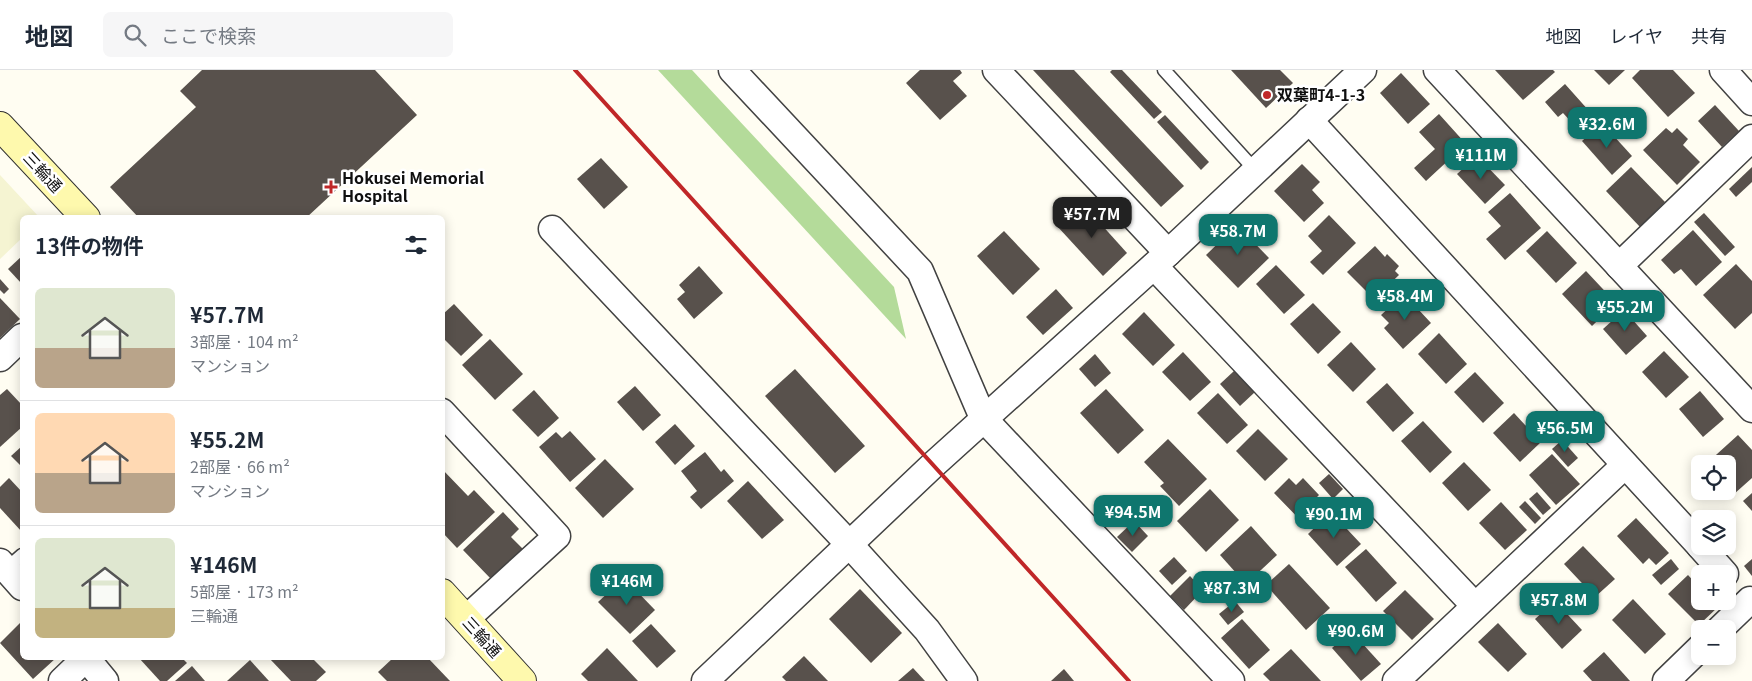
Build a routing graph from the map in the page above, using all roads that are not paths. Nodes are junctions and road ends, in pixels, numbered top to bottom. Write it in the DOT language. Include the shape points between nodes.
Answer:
graph roads {
  1 [pos="732,70"];
  2 [pos="996,70"];
  3 [pos="1164,70"];
  4 [pos="1363,70"];
  5 [pos="1436,70"];
  6 [pos="1723,70"];
  7 [pos="1752,102"];
  8 [pos="1309,120"];
  9 [pos="0,126"];
  10 [pos="1752,138"];
  11 [pos="1256,170"];
  12 [pos="83,215"];
  13 [pos="552,229"];
  14 [pos="1161,259"];
  15 [pos="1619,266"];
  16 [pos="20,339"];
  17 [pos="0,358"];
  18 [pos="1752,410"];
  19 [pos="445,415"];
  20 [pos="983,418"];
  21 [pos="1624,464"];
  22 [pos="1691,536"];
  23 [pos="848,544"];
  24 [pos="1708,555"];
  25 [pos="1717,565"];
  26 [pos="1736,585"];
  27 [pos="445,597"];
  28 [pos="1751,601"];
  29 [pos="1475,606"];
  30 [pos="466,619"];
  31 [pos="1730,620"];
  32 [pos="1691,657"];
  33 [pos="84,660"];
  34 [pos="88,660"];
  35 [pos="62,681"];
  36 [pos="105,681"];
  37 [pos="522,681"];
  38 [pos="705,681"];
  39 [pos="964,681"];
  40 [pos="1230,681"];
  41 [pos="1396,681"];
  42 [pos="1666,681"];
  1 -- 20 [label="street" via="920,271"];
  2 -- 14 [label="street"];
  3 -- 11 [label="lane"];
  4 -- 8 [label="street"];
  5 -- 15 [label="street"];
  6 -- 7 [label="street"];
  8 -- 11 [label="street"];
  8 -- 21 [label="street"];
  9 -- 12 [label="street, 三輪通"];
  10 -- 15 [label="street"];
  11 -- 14 [label="street"];
  13 -- 23 [label="street"];
  14 -- 20 [label="street"];
  14 -- 29 [label="street"];
  15 -- 18 [label="street"];
  16 -- 17 [label="street"];
  19 -- 30 [label="street" via="557,536"];
  20 -- 23 [label="street"];
  20 -- 40 [label="street"];
  21 -- 22 [label="street"];
  21 -- 29 [label="street"];
  23 -- 38 [label="street"];
  23 -- 39 [label="street" via="927,630"];
  24 -- 25 [label="street"];
  26 -- 28 [label="street"];
  27 -- 30 [label="street, 三輪通"];
  28 -- 31 [label="street"];
  29 -- 41 [label="street"];
  30 -- 37 [label="street, 三輪通"];
  32 -- 42 [label="street"];
  33 -- 35 [label="street"];
  34 -- 36 [label="street"];
}
